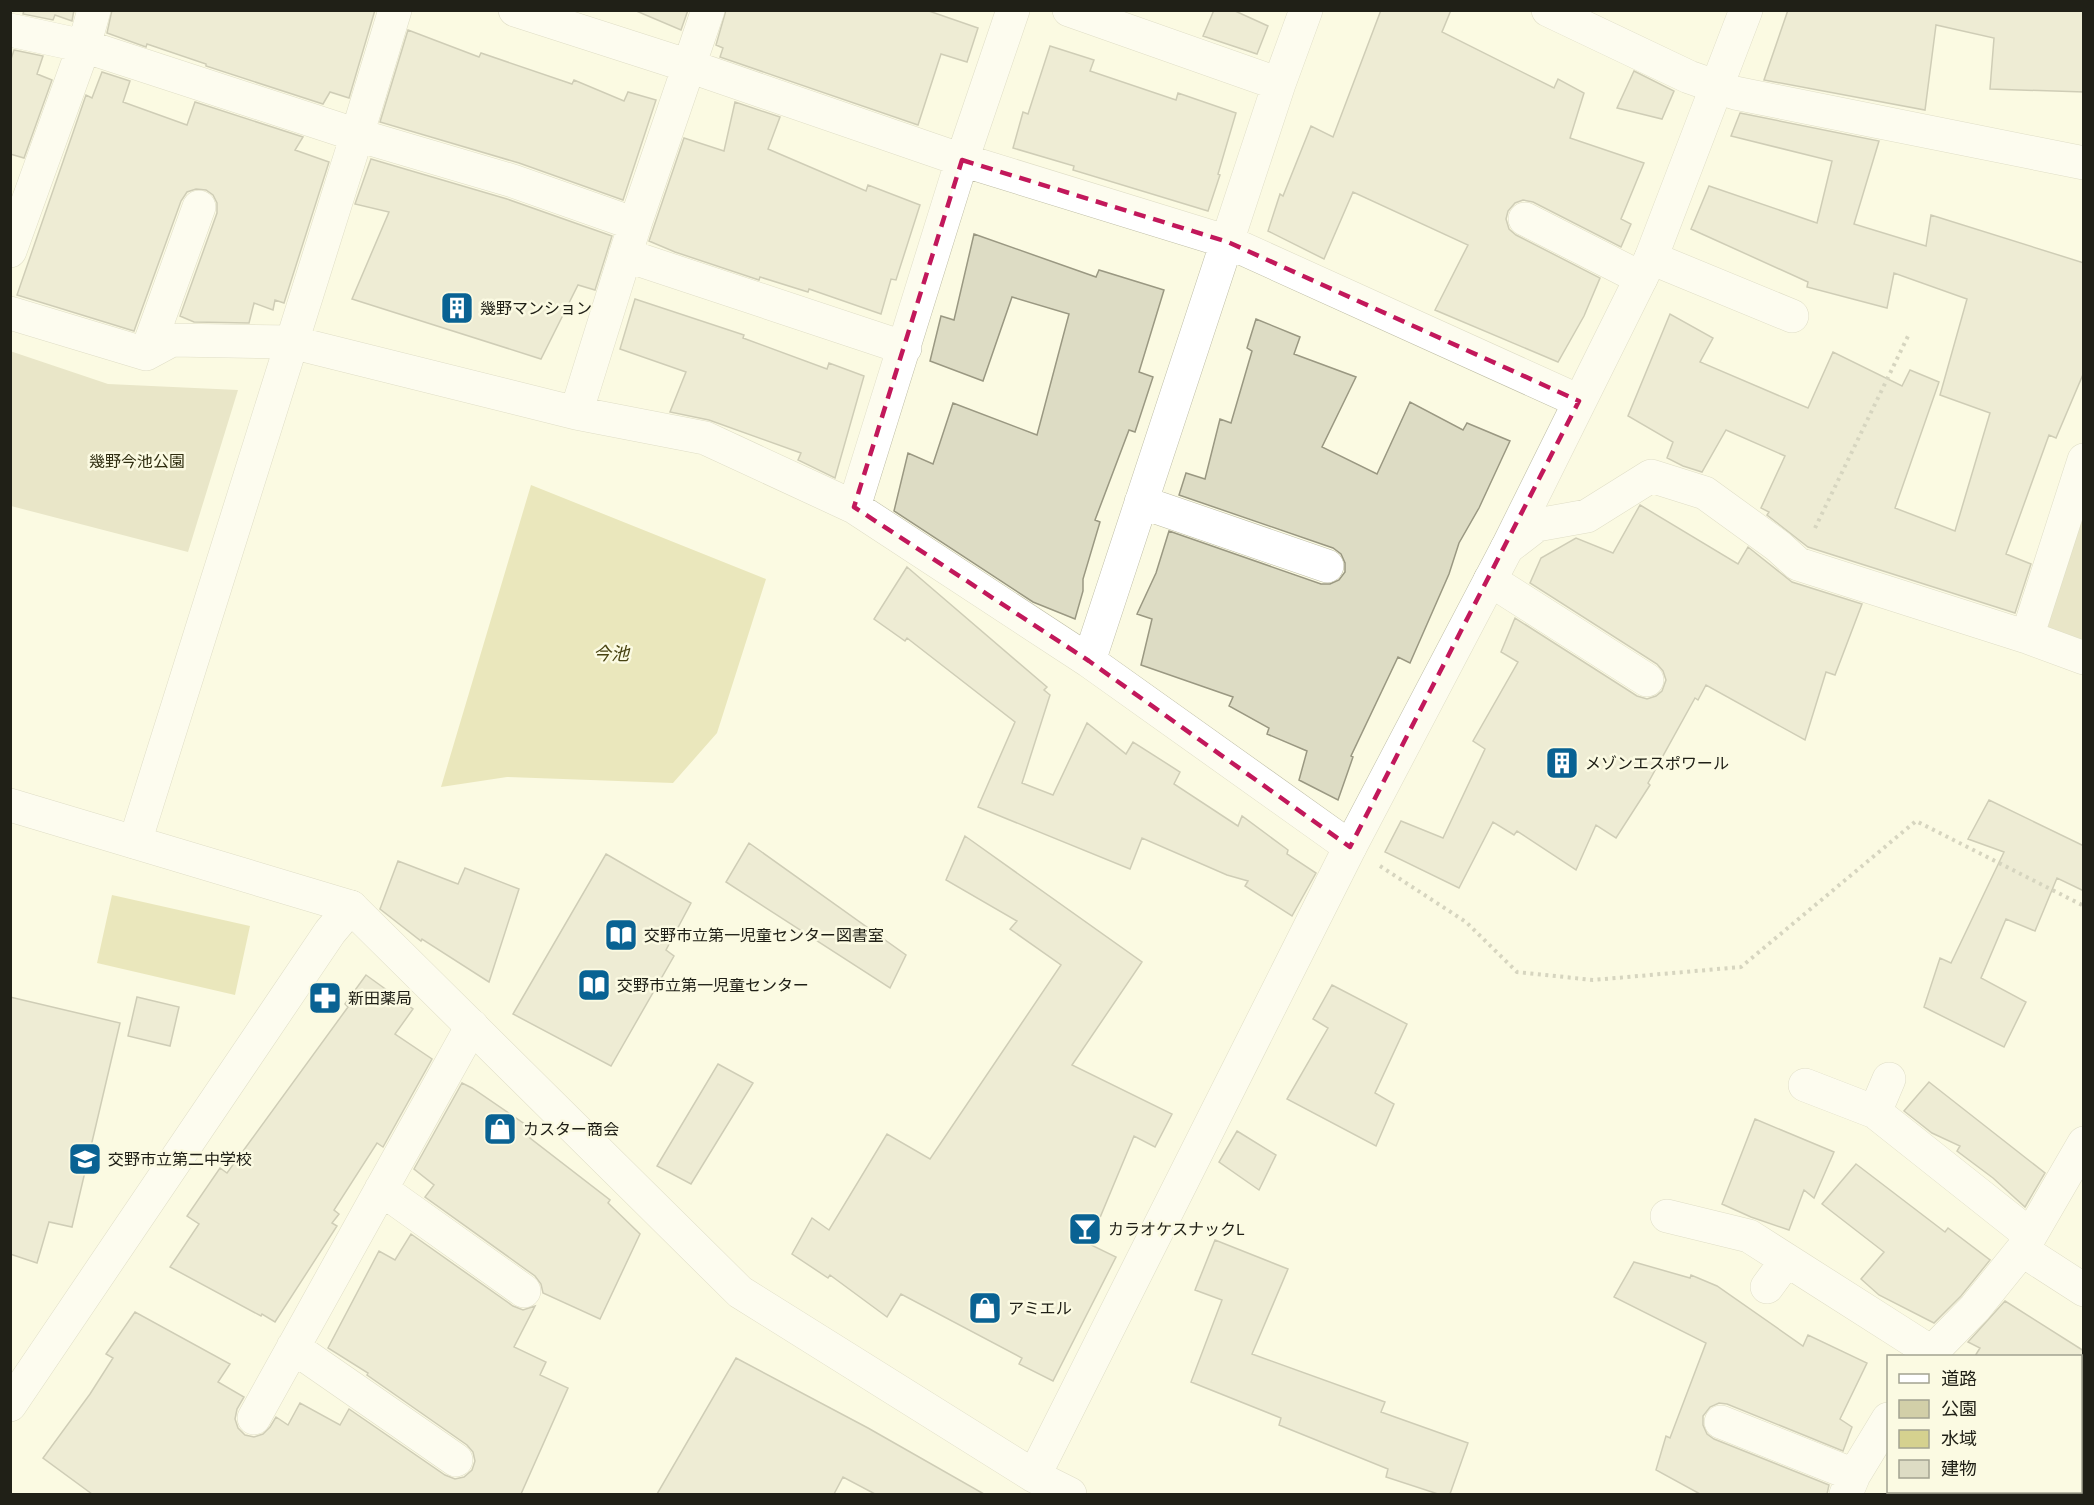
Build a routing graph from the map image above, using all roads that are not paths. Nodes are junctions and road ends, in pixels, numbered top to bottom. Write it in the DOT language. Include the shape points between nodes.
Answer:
graph roads {
  1 [pos="94,10"];
  2 [pos="395,10"];
  3 [pos="708,10"];
  4 [pos="1013,10"];
  5 [pos="1069,10"];
  6 [pos="1306,10"];
  7 [pos="1548,10"];
  8 [pos="1746,10"];
  9 [pos="536,13"];
  10 [pos="10,30"];
  11 [pos="84,46"];
  12 [pos="689,66"];
  13 [pos="1279,84"];
  14 [pos="1717,87"];
  15 [pos="357,135"];
  16 [pos="962,160"];
  17 [pos="2084,163"];
  18 [pos="199,207"];
  19 [pos="1525,219"];
  20 [pos="635,224"];
  21 [pos="1227,242"];
  22 [pos="10,250"];
  23 [pos="625,255"];
  24 [pos="1646,268"];
  25 [pos="10,313"];
  26 [pos="1792,316"];
  27 [pos="291,342"];
  28 [pos="905,348"];
  29 [pos="146,354"];
  30 [pos="1578,401"];
  31 [pos="576,413"];
  32 [pos="2084,460"];
  33 [pos="1141,502"];
  34 [pos="854,507"];
  35 [pos="1507,548"];
  36 [pos="1327,566"];
  37 [pos="1490,579"];
  38 [pos="2027,637"];
  39 [pos="2084,658"];
  40 [pos="1089,661"];
  41 [pos="1647,680"];
  42 [pos="10,805"];
  43 [pos="135,842"];
  44 [pos="1350,847"];
  45 [pos="351,907"];
  46 [pos="472,1026"];
  47 [pos="1889,1079"];
  48 [pos="1804,1085"];
  49 [pos="1875,1112"];
  50 [pos="2084,1143"];
  51 [pos="381,1189"];
  52 [pos="1666,1216"];
  53 [pos="2026,1243"];
  54 [pos="1786,1261"];
  55 [pos="1767,1287"];
  56 [pos="2084,1290"];
  57 [pos="524,1291"];
  58 [pos="293,1347"];
  59 [pos="1929,1354"];
  60 [pos="10,1405"];
  61 [pos="254,1418"];
  62 [pos="1887,1421"];
  63 [pos="1721,1422"];
  64 [pos="456,1460"];
  65 [pos="1031,1485"];
  66 [pos="1850,1485"];
  67 [pos="1070,1494"];
  1 -- 11 [label="street"];
  2 -- 15 [label="street"];
  3 -- 12 [label="street"];
  4 -- 16 [label="street"];
  5 -- 13 [label="street"];
  6 -- 13 [label="street"];
  7 -- 14 [label="street"];
  8 -- 14 [label="street"];
  9 -- 12 [label="street"];
  10 -- 11 [label="street"];
  11 -- 15 [label="street"];
  11 -- 22 [label="street"];
  12 -- 16 [label="street"];
  12 -- 20 [label="street"];
  13 -- 21 [label="street"];
  14 -- 17 [label="street"];
  14 -- 24 [label="street"];
  15 -- 20 [label="street" via="513,181"];
  15 -- 27 [label="street"];
  16 -- 21 [label="street"];
  16 -- 28 [label="street"];
  18 -- 29 [label="street"];
  19 -- 24 [label="street"];
  20 -- 23 [label="street"];
  21 -- 30 [label="street"];
  21 -- 33 [label="street"];
  23 -- 28 [label="street"];
  23 -- 31 [label="street"];
  24 -- 26 [label="street"];
  24 -- 30 [label="street"];
  25 -- 29 [label="street"];
  27 -- 29 [label="street" via="172,340"];
  27 -- 31 [label="street"];
  27 -- 43 [label="street"];
  28 -- 34 [label="street"];
  30 -- 35 [label="street"];
  31 -- 34 [label="street" via="705,438"];
  32 -- 38 [label="street"];
  33 -- 36 [label="street"];
  33 -- 40 [label="street"];
  34 -- 40 [label="street"];
  35 -- 37 [label="street"];
  35 -- 38 [label="street" via="1537,525 1587,516 1651,476 1705,493 1798,564"];
  37 -- 41 [label="street"];
  37 -- 44 [label="street"];
  38 -- 39 [label="street"];
  40 -- 44 [label="street"];
  42 -- 43 [label="street"];
  43 -- 45 [label="street"];
  44 -- 65 [label="street"];
  45 -- 46 [label="street"];
  45 -- 60 [label="street" via="330,932"];
  46 -- 51 [label="street"];
  46 -- 65 [label="street" via="740,1292"];
  47 -- 49 [label="street"];
  48 -- 49 [label="street"];
  49 -- 53 [label="street"];
  50 -- 53 [label="street"];
  51 -- 57 [label="street"];
  51 -- 58 [label="street"];
  52 -- 54 [label="street" via="1749,1236"];
  53 -- 56 [label="street"];
  53 -- 59 [label="street" via="1975,1308"];
  54 -- 55 [label="street"];
  54 -- 59 [label="street"];
  58 -- 61 [label="street"];
  58 -- 64 [label="street"];
  62 -- 66 [label="street"];
  63 -- 66 [label="street"];
  65 -- 67 [label="street"];
}
